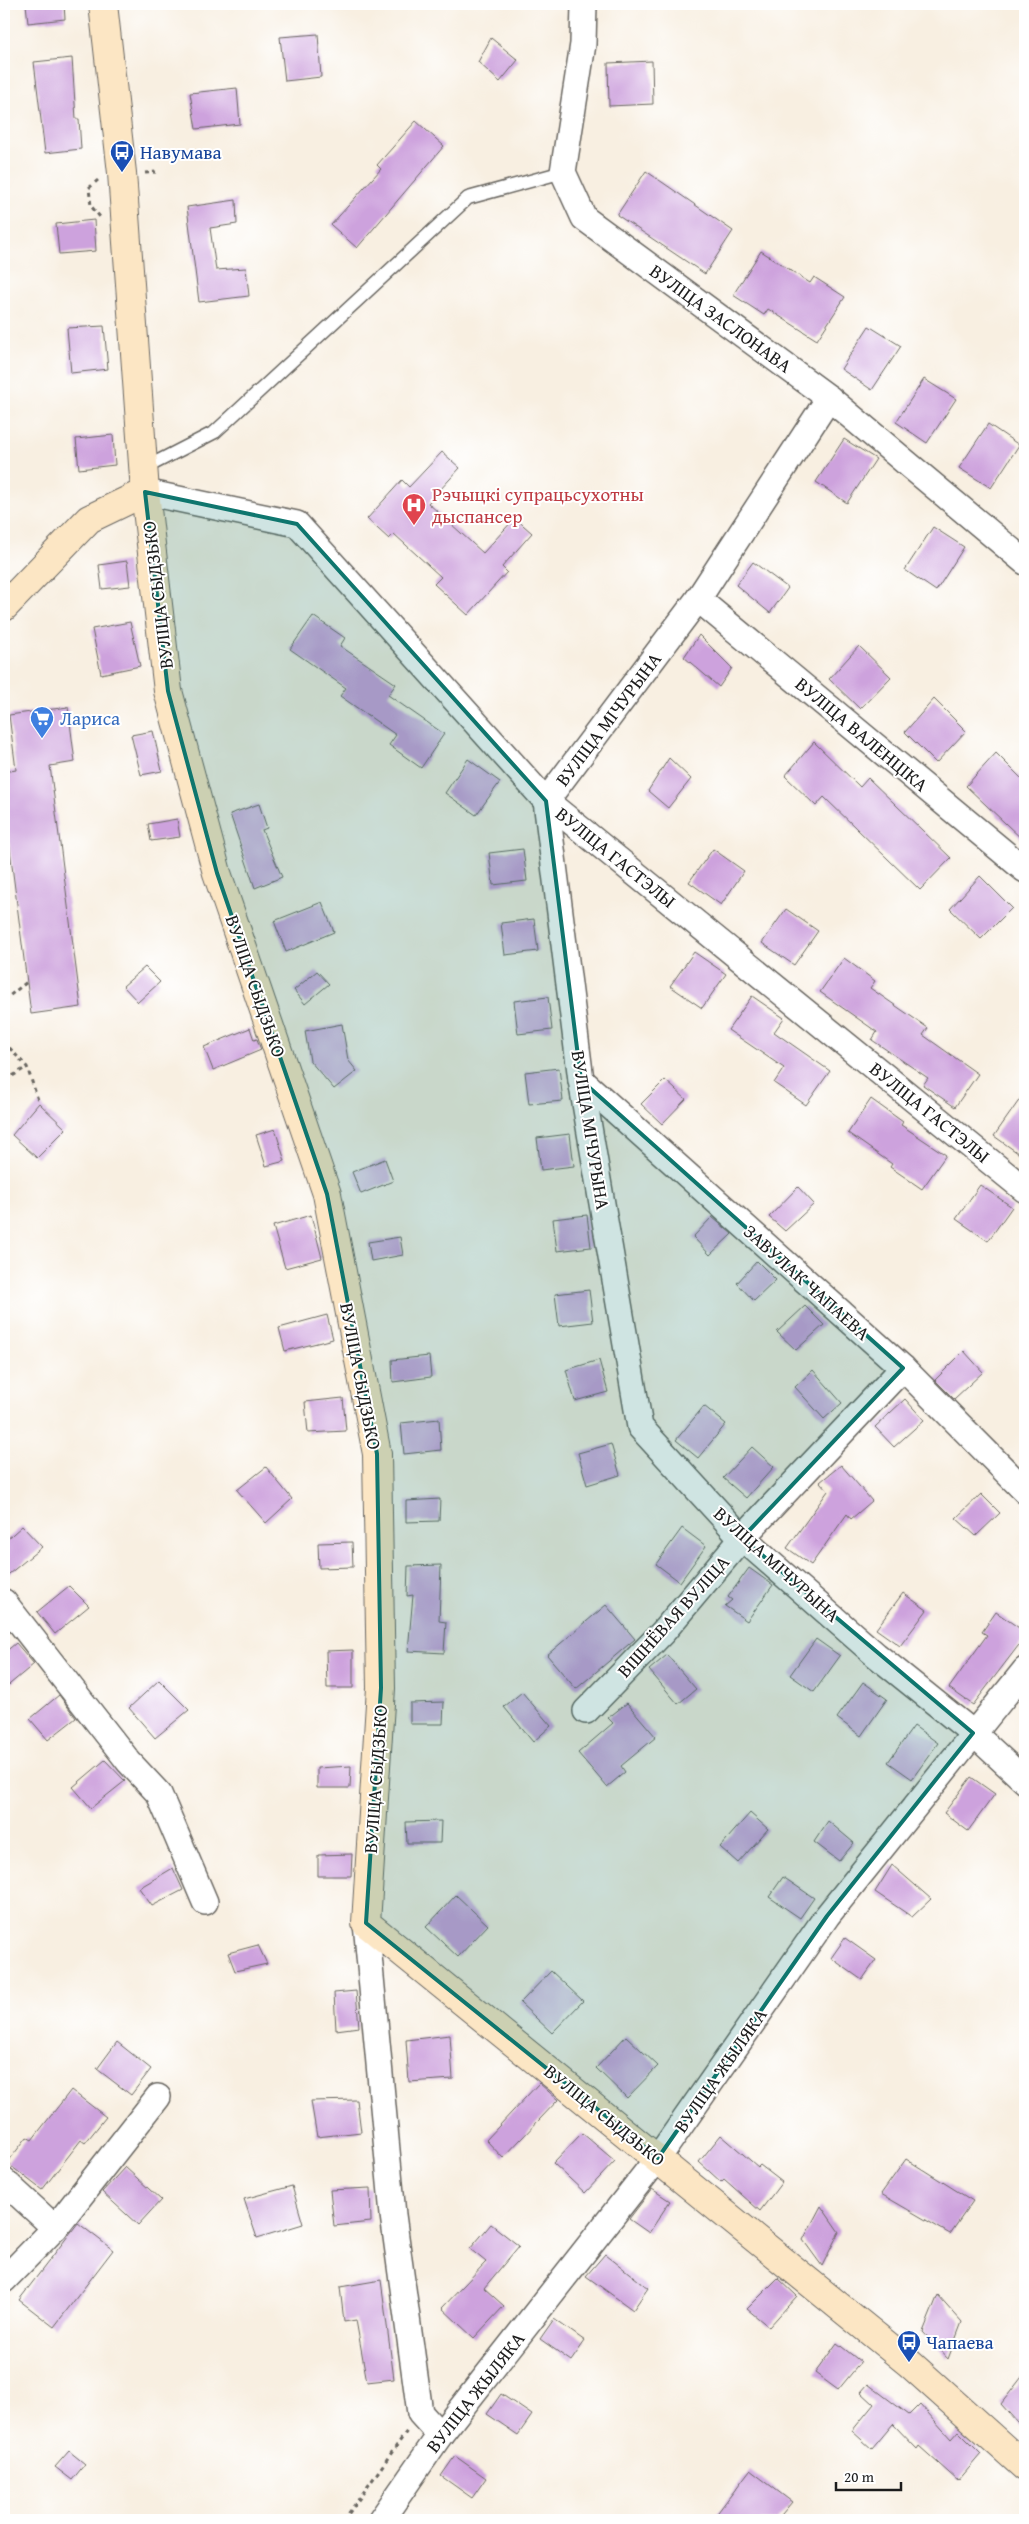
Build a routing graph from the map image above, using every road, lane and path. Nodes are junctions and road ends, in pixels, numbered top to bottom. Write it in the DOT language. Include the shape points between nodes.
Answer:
graph roads {
  1 [pos="104,4"];
  2 [pos="584,4"];
  3 [pos="562,172"];
  4 [pos="829,398"];
  5 [pos="144,481"];
  6 [pos="1025,562"];
  7 [pos="698,598"];
  8 [pos="5,602"];
  9 [pos="546,801"];
  10 [pos="1025,870"];
  11 [pos="27,982"];
  12 [pos="4,1000"];
  13 [pos="4,1042"];
  14 [pos="26,1067"];
  15 [pos="6,1080"];
  16 [pos="581,1080"];
  17 [pos="39,1103"];
  18 [pos="1025,1190"];
  19 [pos="903,1368"];
  20 [pos="1025,1490"];
  21 [pos="742,1538"];
  22 [pos="4,1602"];
  23 [pos="1025,1670"];
  24 [pos="586,1710"];
  25 [pos="973,1733"];
  26 [pos="1025,1781"];
  27 [pos="205,1902"];
  28 [pos="366,1923"];
  29 [pos="158,2097"];
  30 [pos="658,2158"];
  31 [pos="4,2181"];
  32 [pos="55,2228"];
  33 [pos="4,2280"];
  34 [pos="420,2413"];
  35 [pos="440,2435"];
  36 [pos="1025,2467"];
  37 [pos="344,2520"];
  38 [pos="381,2520"];
  1 -- 5 [label="street, ВУЛІЦА СЫДЗЬКО" via="122,174"];
  2 -- 3 [label="street" via="583,44"];
  3 -- 4 [label="street, ВУЛІЦА ЗАСЛОНАВА" via="584,218"];
  3 -- 5 [label="lane" via="468,198 215,432"];
  4 -- 6 [label="street, ВУЛІЦА ЗАСЛОНАВА"];
  4 -- 7 [label="street, ВУЛІЦА МІЧУРЫНА"];
  5 -- 8 [label="street" via="89,519"];
  5 -- 9 [label="street, ВУЛІЦА ГАСТЭЛЫ" via="297,524"];
  5 -- 28 [label="street, ВУЛІЦА СЫДЗЬКО" via="168,691 217,873 327,1194 377,1454 381,1688"];
  7 -- 9 [label="street, ВУЛІЦА МІЧУРЫНА"];
  7 -- 10 [label="street, ВУЛІЦА ВАЛЕНЦІКА"];
  9 -- 16 [label="street, ВУЛІЦА МІЧУРЫНА"];
  9 -- 18 [label="street, ВУЛІЦА ГАСТЭЛЫ"];
  11 -- 12 [label="path"];
  13 -- 14 [label="path"];
  14 -- 15 [label="path"];
  14 -- 17 [label="path"];
  16 -- 19 [label="street, ЗАВУЛАК ЧАПАЕВА"];
  16 -- 21 [label="street, ВУЛІЦА МІЧУРЫНА" via="640,1427"];
  19 -- 20 [label="street, ЗАВУЛАК ЧАПАЕВА"];
  19 -- 21 [label="street, ВІШНЁВАЯ ВУЛІЦА"];
  21 -- 24 [label="street, ВІШНЁВАЯ ВУЛІЦА" via="663,1632"];
  21 -- 25 [label="street, ВУЛІЦА МІЧУРЫНА" via="876,1655"];
  22 -- 27 [label="street" via="128,1762 159,1794"];
  23 -- 25 [label="street, ВУЛІЦА ЖЫЛЯКА"];
  25 -- 26 [label="street, ВУЛІЦА МІЧУРЫНА"];
  25 -- 30 [label="street, ВУЛІЦА ЖЫЛЯКА" via="827,1916"];
  28 -- 30 [label="street, ВУЛІЦА СЫДЗЬКО"];
  28 -- 34 [label="street" via="393,2215"];
  29 -- 32 [label="street"];
  30 -- 35 [label="street, ВУЛІЦА ЖЫЛЯКА"];
  30 -- 36 [label="street, ВУЛІЦА СЫДЗЬКО" via="909,2363"];
  31 -- 32 [label="street"];
  32 -- 33 [label="street"];
  34 -- 35 [label="street"];
  34 -- 37 [label="path"];
  35 -- 38 [label="street, ВУЛІЦА ЖЫЛЯКА"];
}
